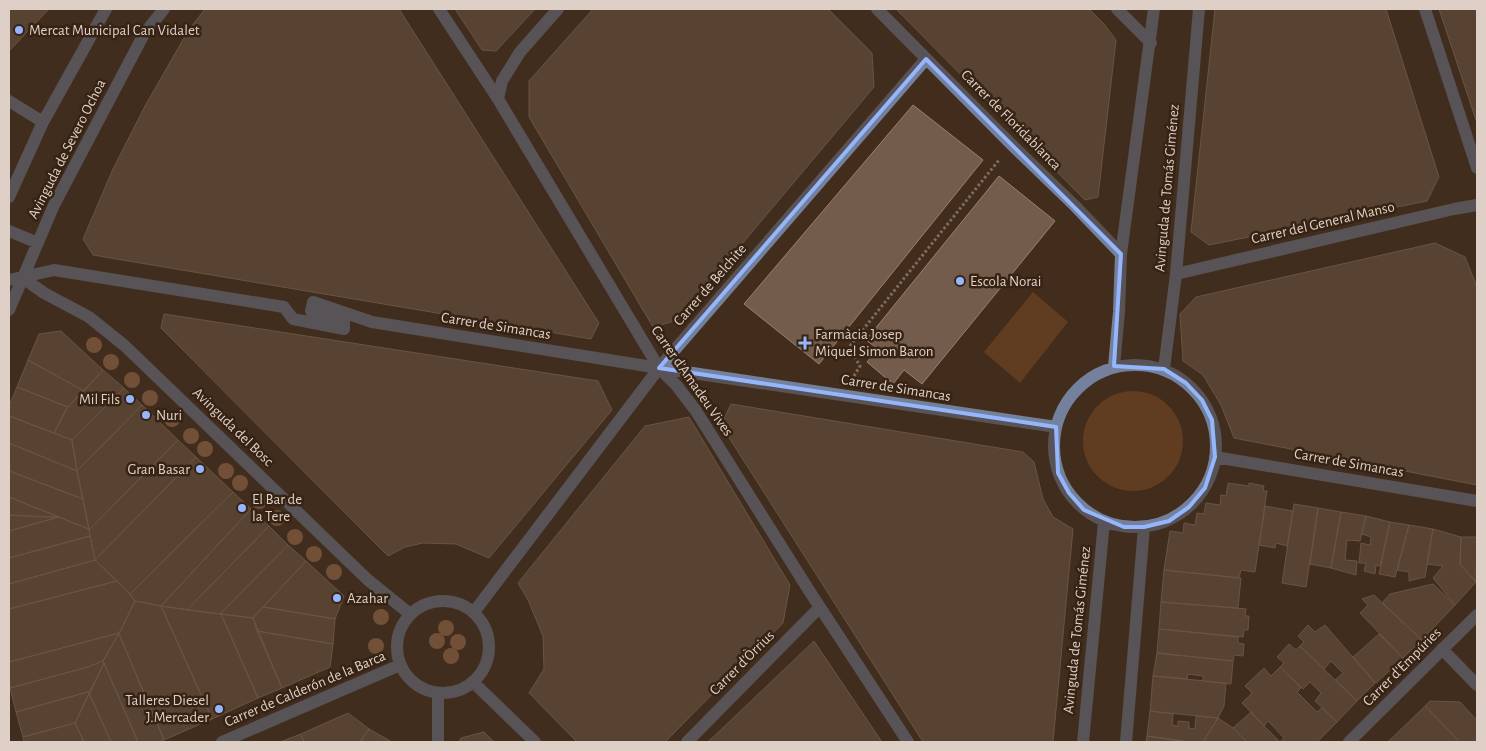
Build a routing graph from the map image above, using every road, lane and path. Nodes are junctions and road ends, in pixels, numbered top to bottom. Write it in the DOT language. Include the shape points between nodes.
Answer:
graph roads {
  1 [pos="106,9"];
  2 [pos="164,9"];
  3 [pos="438,9"];
  4 [pos="558,9"];
  5 [pos="877,9"];
  6 [pos="1117,9"];
  7 [pos="1154,9"];
  8 [pos="1200,9"];
  9 [pos="1425,9"];
  10 [pos="1151,43"];
  11 [pos="926,59"];
  12 [pos="498,99"];
  13 [pos="9,101"];
  14 [pos="43,122"];
  15 [pos="1012,144"];
  16 [pos="1477,168"];
  17 [pos="9,197"];
  18 [pos="1477,205"];
  19 [pos="9,231"];
  20 [pos="38,243"];
  21 [pos="1121,254"];
  22 [pos="1176,274"];
  23 [pos="23,278"];
  24 [pos="9,280"];
  25 [pos="9,310"];
  26 [pos="1114,366"];
  27 [pos="660,368"];
  28 [pos="1164,369"];
  29 [pos="843,396"];
  30 [pos="1056,427"];
  31 [pos="1215,457"];
  32 [pos="1477,501"];
  33 [pos="1104,522"];
  34 [pos="1144,527"];
  35 [pos="820,607"];
  36 [pos="474,612"];
  37 [pos="410,614"];
  38 [pos="1477,615"];
  39 [pos="1442,649"];
  40 [pos="400,665"];
  41 [pos="474,683"];
  42 [pos="1477,684"];
  43 [pos="438,693"];
  44 [pos="222,742"];
  45 [pos="438,742"];
  46 [pos="535,742"];
  47 [pos="687,742"];
  48 [pos="908,742"];
  49 [pos="1083,742"];
  50 [pos="1126,742"];
  51 [pos="1349,742"];
  1 -- 14 [label="street, Avinguda de Severo Ochoa"];
  2 -- 20 [label="street, Avinguda de Severo Ochoa" via="144,34 54,205"];
  3 -- 12 [label="street, Carrer d'Amadeu Vives"];
  4 -- 12 [label="street" via="520,52 502,81"];
  5 -- 11 [label="street, Carrer de Floridablanca"];
  6 -- 10 [label="street"];
  7 -- 10 [label="street"];
  8 -- 22 [label="street, Avinguda de Tomás Giménez"];
  9 -- 16 [label="street"];
  10 -- 21 [label="street"];
  11 -- 15 [label="street, Carrer de Floridablanca"];
  11 -- 27 [label="street, Carrer de Belchite"];
  12 -- 27 [label="street, Carrer d'Amadeu Vives"];
  13 -- 14 [label="street"];
  14 -- 17 [label="street, Avinguda de Severo Ochoa"];
  15 -- 21 [label="street, Carrer de Floridablanca"];
  15 -- 29 [label="path" via="848,347 860,366"];
  18 -- 22 [label="street, Carrer del General Manso"];
  19 -- 20 [label="street"];
  20 -- 23 [label="street, Avinguda de Severo Ochoa"];
  21 -- 26 [label="street"];
  22 -- 28 [label="street, Avinguda de Tomás Giménez"];
  23 -- 24 [label="street, Carrer de Simancas"];
  23 -- 25 [label="street, Avinguda de Severo Ochoa"];
  23 -- 27 [label="street, Carrer de Simancas" via="54,270 284,307 293,319 344,329 344,322 311,311 312,302 372,322"];
  23 -- 37 [label="street, Avinguda del Bosc" via="89,317 126,346 368,580"];
  26 -- 28 [label="street" via="1146,365"];
  26 -- 30 [label="street" via="1081,385 1065,404"];
  27 -- 29 [label="street, Carrer de Simancas"];
  27 -- 35 [label="street, Carrer d'Amadeu Vives" via="678,386 696,412"];
  27 -- 36 [label="street, Carrer de Belchite"];
  28 -- 31 [label="street" via="1186,383 1202,400 1212,420 1217,442"];
  29 -- 30 [label="street, Carrer de Simancas"];
  30 -- 33 [label="street" via="1054,450 1058,472 1069,493 1084,510"];
  31 -- 32 [label="street, Carrer de Simancas"];
  31 -- 34 [label="street" via="1205,488 1189,507 1169,520"];
  33 -- 34 [label="street"];
  33 -- 49 [label="street, Avinguda de Tomás Giménez"];
  34 -- 50 [label="street"];
  35 -- 47 [label="street, Carrer d'Òrrius"];
  35 -- 48 [label="street, Carrer d'Amadeu Vives"];
  36 -- 37 [label="street" via="459,603 442,600 424,604"];
  36 -- 41 [label="street" via="484,625 489,642 488,659"];
  37 -- 40 [label="street" via="397,638"];
  38 -- 39 [label="street, Carrer d'Empúries"];
  39 -- 42 [label="street"];
  39 -- 51 [label="street, Carrer d'Empúries"];
  40 -- 43 [label="street" via="422,688"];
  40 -- 44 [label="street, Carrer de Calderón de la Barca"];
  41 -- 43 [label="street" via="460,690"];
  41 -- 46 [label="street"];
  43 -- 45 [label="street"];
}
